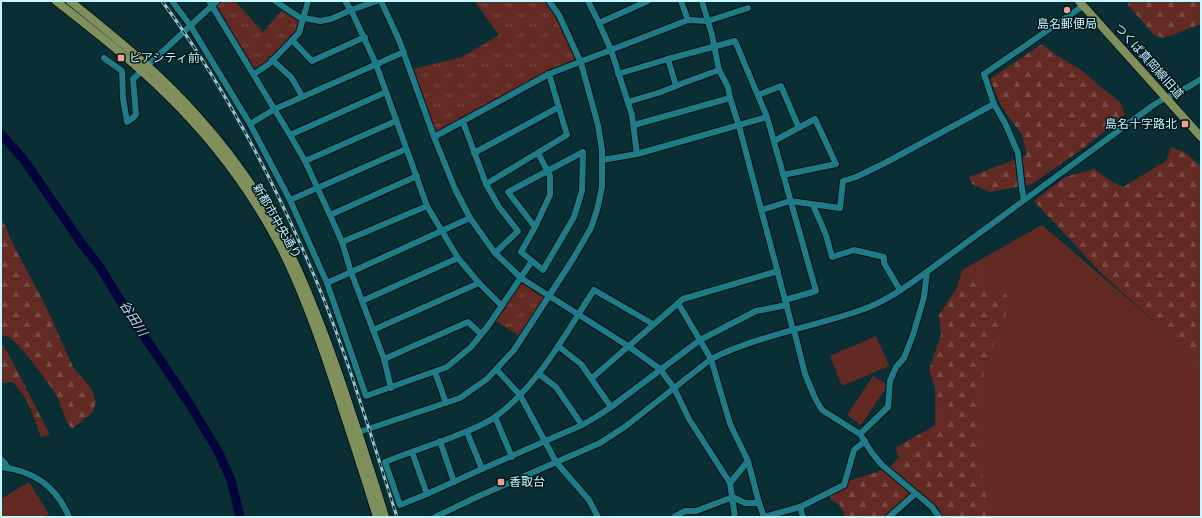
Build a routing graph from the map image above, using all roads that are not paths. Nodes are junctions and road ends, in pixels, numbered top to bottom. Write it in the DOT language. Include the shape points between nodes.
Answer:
graph roads {
  1 [pos="56,1"];
  2 [pos="70,1"];
  3 [pos="172,1"];
  4 [pos="217,1"];
  5 [pos="275,1"];
  6 [pos="308,1"];
  7 [pos="345,1"];
  8 [pos="377,1"];
  9 [pos="381,1"];
  10 [pos="549,1"];
  11 [pos="588,1"];
  12 [pos="648,1"];
  13 [pos="681,1"];
  14 [pos="702,1"];
  15 [pos="210,3"];
  16 [pos="1081,3"];
  17 [pos="748,8"];
  18 [pos="351,10"];
  19 [pos="304,18"];
  20 [pos="688,20"];
  21 [pos="708,21"];
  22 [pos="599,23"];
  23 [pos="190,25"];
  24 [pos="364,37"];
  25 [pos="292,40"];
  26 [pos="714,47"];
  27 [pos="611,50"];
  28 [pos="404,52"];
  29 [pos="104,58"];
  30 [pos="668,59"];
  31 [pos="272,60"];
  32 [pos="581,63"];
  33 [pos="376,64"];
  34 [pos="144,68"];
  35 [pos="719,70"];
  36 [pos="254,74"];
  37 [pos="549,74"];
  38 [pos="618,74"];
  39 [pos="1201,79"];
  40 [pos="676,86"];
  41 [pos="386,92"];
  42 [pos="758,95"];
  43 [pos="302,96"];
  44 [pos="1166,97"];
  45 [pos="730,98"];
  46 [pos="628,102"];
  47 [pos="994,104"];
  48 [pos="559,107"];
  49 [pos="275,109"];
  50 [pos="767,117"];
  51 [pos="396,121"];
  52 [pos="463,122"];
  53 [pos="250,124"];
  54 [pos="634,125"];
  55 [pos="738,126"];
  56 [pos="799,128"];
  57 [pos="290,135"];
  58 [pos="434,137"];
  59 [pos="1201,137"];
  60 [pos="774,141"];
  61 [pos="406,149"];
  62 [pos="474,153"];
  63 [pos="538,153"];
  64 [pos="637,154"];
  65 [pos="602,160"];
  66 [pos="305,161"];
  67 [pos="547,170"];
  68 [pos="783,175"];
  69 [pos="417,176"];
  70 [pos="486,184"];
  71 [pos="317,188"];
  72 [pos="290,200"];
  73 [pos="1024,200"];
  74 [pos="790,201"];
  75 [pos="813,205"];
  76 [pos="427,206"];
  77 [pos="762,210"];
  78 [pos="330,215"];
  79 [pos="470,218"];
  80 [pos="535,227"];
  81 [pos="443,231"];
  82 [pos="342,242"];
  83 [pos="495,253"];
  84 [pos="458,258"];
  85 [pos="532,261"];
  86 [pos="778,271"];
  87 [pos="351,272"];
  88 [pos="927,272"];
  89 [pos="521,278"];
  90 [pos="327,283"];
  91 [pos="479,283"];
  92 [pos="900,290"];
  93 [pos="550,296"];
  94 [pos="362,301"];
  95 [pos="678,303"];
  96 [pos="786,303"];
  97 [pos="502,306"];
  98 [pos="577,315"];
  99 [pos="653,324"];
  100 [pos="373,330"];
  101 [pos="794,330"];
  102 [pos="481,334"];
  103 [pos="700,340"];
  104 [pos="558,346"];
  105 [pos="628,346"];
  106 [pos="384,359"];
  107 [pos="711,359"];
  108 [pos="660,369"];
  109 [pos="497,370"];
  110 [pos="434,372"];
  111 [pos="539,374"];
  112 [pos="592,378"];
  113 [pos="391,388"];
  114 [pos="674,388"];
  115 [pos="520,395"];
  116 [pos="446,403"];
  117 [pos="611,407"];
  118 [pos="495,417"];
  119 [pos="582,425"];
  120 [pos="467,432"];
  121 [pos="355,433"];
  122 [pos="860,434"];
  123 [pos="545,441"];
  124 [pos="865,441"];
  125 [pos="440,442"];
  126 [pos="412,452"];
  127 [pos="512,457"];
  128 [pos="1,459"];
  129 [pos="748,461"];
  130 [pos="556,462"];
  131 [pos="1,467"];
  132 [pos="8,468"];
  133 [pos="482,469"];
  134 [pos="454,482"];
  135 [pos="730,483"];
  136 [pos="427,494"];
  137 [pos="915,494"];
  138 [pos="733,498"];
  139 [pos="759,504"];
  140 [pos="800,507"];
  141 [pos="69,517"];
  142 [pos="377,517"];
  143 [pos="385,517"];
  144 [pos="435,517"];
  145 [pos="598,517"];
  146 [pos="674,517"];
  147 [pos="735,517"];
  148 [pos="764,517"];
  149 [pos="803,517"];
  150 [pos="889,517"];
  151 [pos="939,517"];
  1 -- 34 [label="main road, 新都市中央通り"];
  2 -- 34 [label="main road, 新都市中央通り"];
  3 -- 23 [label="street"];
  4 -- 15 [label="street"];
  5 -- 19 [label="street"];
  6 -- 19 [label="street"];
  7 -- 18 [label="street"];
  8 -- 18 [label="street"];
  9 -- 28 [label="street"];
  10 -- 32 [label="street" via="559,15"];
  11 -- 22 [label="street"];
  12 -- 22 [label="street"];
  13 -- 20 [label="street"];
  14 -- 21 [label="street"];
  15 -- 23 [label="street"];
  15 -- 36 [label="street"];
  16 -- 44 [label="main road, つくば真岡線旧道"];
  16 -- 47 [label="street" via="984,74"];
  17 -- 21 [label="street"];
  18 -- 19 [label="street" via="320,21"];
  18 -- 24 [label="street"];
  19 -- 25 [label="street" via="299,33"];
  20 -- 21 [label="street"];
  20 -- 27 [label="street"];
  21 -- 26 [label="street"];
  22 -- 27 [label="street"];
  23 -- 34 [label="street"];
  23 -- 53 [label="street"];
  24 -- 25 [label="street" via="312,60"];
  24 -- 33 [label="street"];
  25 -- 31 [label="street"];
  26 -- 30 [label="street"];
  26 -- 35 [label="street"];
  26 -- 42 [label="street" via="735,41"];
  27 -- 32 [label="street"];
  27 -- 38 [label="street"];
  28 -- 33 [label="street"];
  28 -- 58 [label="street"];
  29 -- 34 [label="street" via="122,71 127,122 136,114 133,79"];
  30 -- 38 [label="street"];
  30 -- 40 [label="street"];
  31 -- 36 [label="street"];
  31 -- 43 [label="street" via="291,78"];
  32 -- 37 [label="street"];
  32 -- 65 [label="street" via="598,125"];
  33 -- 41 [label="street"];
  33 -- 43 [label="street"];
  34 -- 121 [label="main road, 新都市中央通り" via="214,147 246,190 279,245 295,277"];
  35 -- 40 [label="street"];
  35 -- 45 [label="street" via="728,87"];
  36 -- 49 [label="street"];
  37 -- 48 [label="street"];
  37 -- 52 [label="street"];
  38 -- 46 [label="street"];
  39 -- 44 [label="street" via="1186,89"];
  40 -- 46 [label="street"];
  41 -- 51 [label="street"];
  41 -- 57 [label="street"];
  42 -- 50 [label="street"];
  42 -- 56 [label="street" via="781,86"];
  43 -- 49 [label="street"];
  44 -- 59 [label="main road, つくば真岡線旧道"];
  44 -- 73 [label="street"];
  45 -- 54 [label="street"];
  45 -- 55 [label="street"];
  46 -- 54 [label="street"];
  47 -- 73 [label="street" via="1018,153"];
  47 -- 75 [label="street" via="885,163 843,181 840,208"];
  48 -- 62 [label="street"];
  48 -- 63 [label="street" via="567,135"];
  49 -- 53 [label="street"];
  49 -- 57 [label="street"];
  50 -- 55 [label="street"];
  50 -- 60 [label="street"];
  51 -- 61 [label="street"];
  51 -- 66 [label="street"];
  52 -- 58 [label="street"];
  52 -- 62 [label="street"];
  53 -- 72 [label="street"];
  54 -- 64 [label="street"];
  55 -- 64 [label="street"];
  55 -- 77 [label="street"];
  56 -- 60 [label="street"];
  56 -- 68 [label="street" via="815,119 836,164"];
  57 -- 66 [label="street"];
  58 -- 79 [label="street" via="455,190"];
  60 -- 68 [label="street"];
  61 -- 69 [label="street"];
  61 -- 71 [label="street"];
  62 -- 70 [label="street"];
  63 -- 67 [label="street"];
  63 -- 70 [label="street"];
  64 -- 65 [label="street"];
  65 -- 93 [label="street" via="602,187 591,228"];
  66 -- 71 [label="street"];
  67 -- 80 [label="street" via="550,176 550,195"];
  67 -- 80 [label="street" via="508,192"];
  67 -- 85 [label="street" via="583,152 582,191 574,217 543,270"];
  68 -- 74 [label="street"];
  69 -- 76 [label="street"];
  69 -- 78 [label="street"];
  70 -- 83 [label="street" via="499,207 518,231"];
  71 -- 72 [label="street"];
  71 -- 78 [label="street"];
  72 -- 90 [label="street"];
  73 -- 88 [label="street"];
  74 -- 75 [label="street"];
  74 -- 77 [label="street"];
  74 -- 96 [label="street" via="816,291"];
  75 -- 92 [label="street" via="832,257 854,250 884,257 884,263"];
  76 -- 81 [label="street"];
  76 -- 82 [label="street"];
  77 -- 86 [label="street"];
  78 -- 82 [label="street"];
  79 -- 81 [label="street"];
  79 -- 83 [label="street"];
  80 -- 85 [label="street" via="520,252"];
  81 -- 84 [label="street"];
  81 -- 87 [label="street"];
  82 -- 87 [label="street"];
  83 -- 89 [label="street"];
  84 -- 91 [label="street"];
  84 -- 94 [label="street"];
  85 -- 89 [label="street"];
  86 -- 95 [label="street" via="683,298"];
  86 -- 96 [label="street"];
  87 -- 90 [label="street"];
  87 -- 94 [label="street"];
  88 -- 92 [label="street"];
  88 -- 122 [label="street" via="924,297 915,328 904,358 896,367 890,381 888,408"];
  89 -- 93 [label="street"];
  89 -- 97 [label="street"];
  90 -- 113 [label="street" via="366,396"];
  91 -- 97 [label="street"];
  91 -- 100 [label="street"];
  92 -- 101 [label="street" via="864,309"];
  93 -- 98 [label="street"];
  93 -- 109 [label="street" via="514,350"];
  94 -- 100 [label="street"];
  95 -- 99 [label="street"];
  95 -- 103 [label="street"];
  96 -- 101 [label="street"];
  96 -- 103 [label="street" via="756,311"];
  97 -- 102 [label="street"];
  98 -- 99 [label="street" via="594,290"];
  98 -- 104 [label="street"];
  98 -- 105 [label="street"];
  99 -- 105 [label="street"];
  100 -- 106 [label="street"];
  101 -- 107 [label="street" via="749,343"];
  101 -- 122 [label="street" via="805,374 822,410"];
  102 -- 106 [label="street" via="468,322"];
  102 -- 110 [label="street" via="471,347 447,367"];
  103 -- 107 [label="street"];
  103 -- 108 [label="street"];
  104 -- 111 [label="street"];
  104 -- 112 [label="street" via="581,364"];
  105 -- 108 [label="street"];
  105 -- 112 [label="street"];
  106 -- 113 [label="street"];
  107 -- 114 [label="street"];
  107 -- 129 [label="street" via="730,424"];
  108 -- 114 [label="street"];
  108 -- 117 [label="street"];
  109 -- 115 [label="street"];
  109 -- 116 [label="street" via="460,398"];
  110 -- 113 [label="street"];
  110 -- 116 [label="street"];
  111 -- 115 [label="street"];
  111 -- 119 [label="street" via="556,387"];
  112 -- 117 [label="street"];
  114 -- 130 [label="street" via="600,443"];
  114 -- 135 [label="street" via="689,419"];
  115 -- 118 [label="street"];
  115 -- 123 [label="street"];
  116 -- 121 [label="street"];
  117 -- 119 [label="street"];
  118 -- 120 [label="street"];
  118 -- 127 [label="street"];
  119 -- 123 [label="street"];
  120 -- 125 [label="street"];
  120 -- 133 [label="street"];
  121 -- 142 [label="main road, 新都市中央通り"];
  121 -- 143 [label="main road, 新都市中央通り"];
  122 -- 124 [label="street"];
  123 -- 127 [label="street"];
  123 -- 130 [label="street"];
  124 -- 137 [label="street" via="882,465"];
  124 -- 140 [label="street" via="854,450 844,485"];
  125 -- 126 [label="street"];
  125 -- 134 [label="street"];
  126 -- 136 [label="street"];
  126 -- 136 [label="street" via="385,462 400,505"];
  127 -- 133 [label="street"];
  128 -- 132 [label="street"];
  129 -- 135 [label="street"];
  129 -- 139 [label="street"];
  130 -- 144 [label="street"];
  130 -- 145 [label="street" via="589,500"];
  131 -- 132 [label="street"];
  132 -- 141 [label="street" via="32,475 51,489 61,500"];
  133 -- 134 [label="street"];
  134 -- 136 [label="street"];
  135 -- 138 [label="street"];
  137 -- 150 [label="street"];
  137 -- 151 [label="street" via="932,507"];
  138 -- 139 [label="street" via="745,503"];
  138 -- 146 [label="street" via="696,511 685,511"];
  138 -- 147 [label="street"];
  139 -- 148 [label="street"];
  140 -- 148 [label="street"];
  140 -- 149 [label="street"];
}
